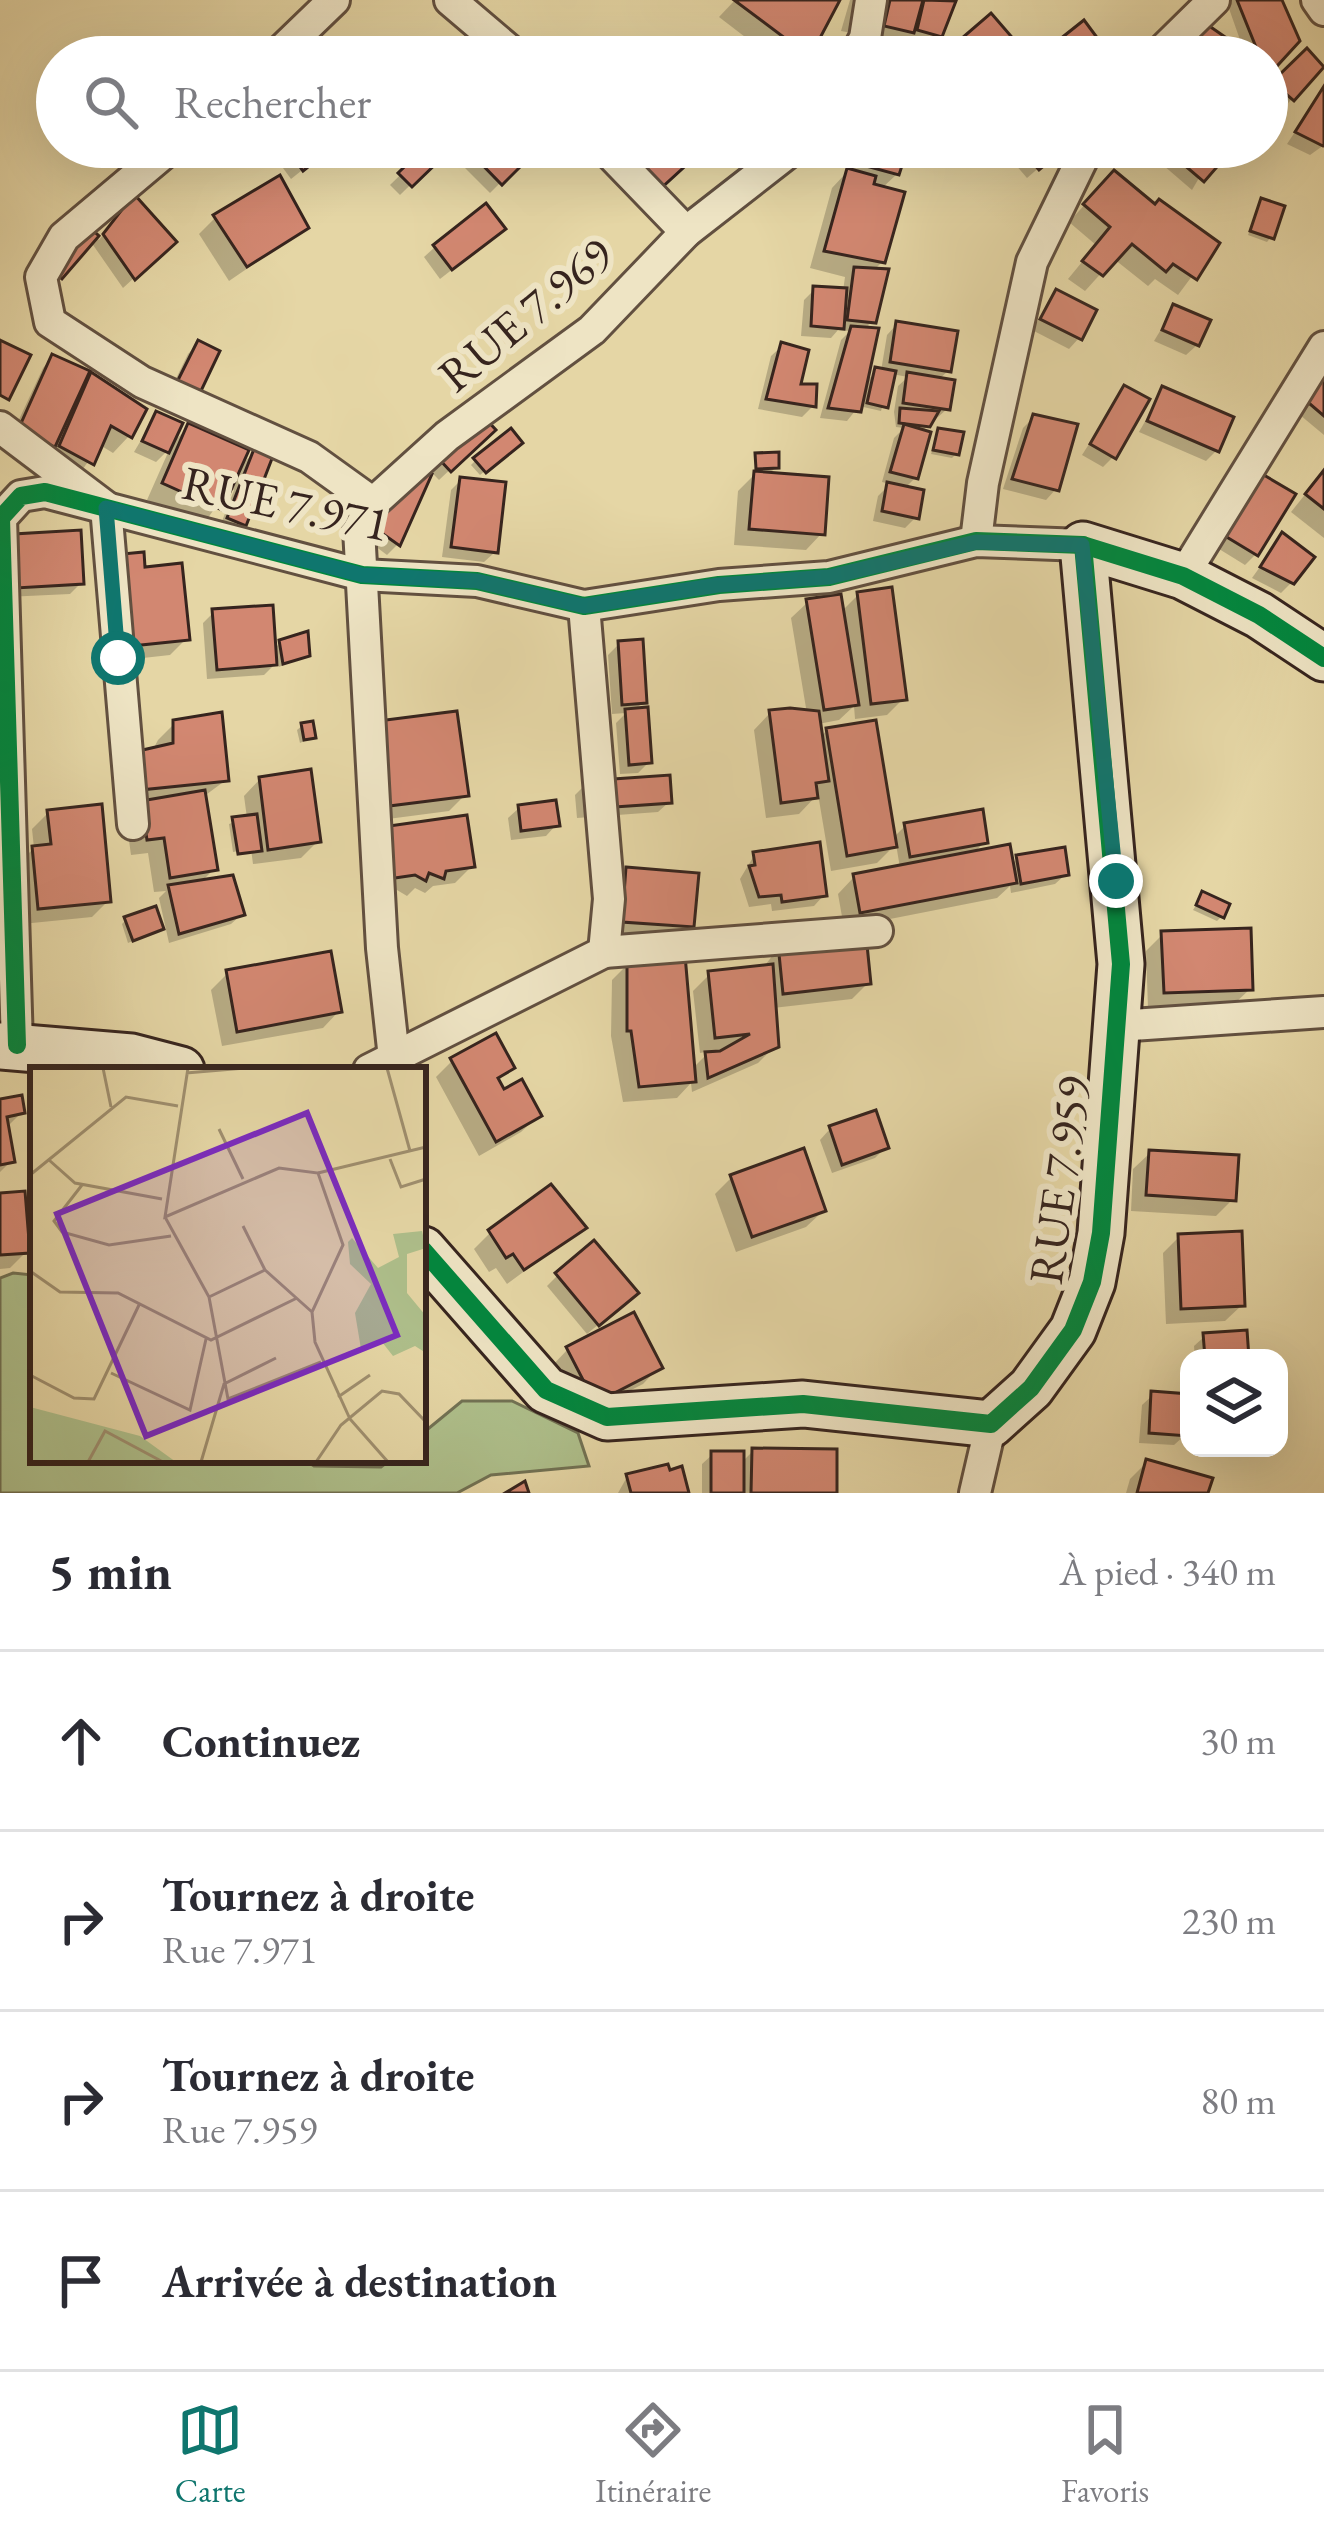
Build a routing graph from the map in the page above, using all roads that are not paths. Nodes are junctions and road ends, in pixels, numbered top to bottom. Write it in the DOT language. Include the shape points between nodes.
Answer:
graph roads {
  1 [pos="334,0"];
  2 [pos="450,0"];
  3 [pos="871,0"];
  4 [pos="1214,0"];
  5 [pos="1317,0"];
  6 [pos="1324,10"];
  7 [pos="297,36"];
  8 [pos="492,36"];
  9 [pos="865,36"];
  10 [pos="1177,36"];
  11 [pos="146,168"];
  12 [pos="624,168"];
  13 [pos="768,168"];
  14 [pos="1078,168"];
  15 [pos="686,232"];
  16 [pos="1324,347"];
  17 [pos="0,428"];
  18 [pos="373,503"];
  19 [pos="106,508"];
  20 [pos="976,542"];
  21 [pos="1082,545"];
  22 [pos="362,575"];
  23 [pos="1183,576"];
  24 [pos="584,606"];
  25 [pos="1324,658"];
  26 [pos="133,824"];
  27 [pos="878,931"];
  28 [pos="604,952"];
  29 [pos="1324,1012"];
  30 [pos="1118,1026"];
  31 [pos="9,1046"];
  32 [pos="381,1064"];
  33 [pos="169,1067"];
  34 [pos="426,1253"];
  35 [pos="991,1424"];
  36 [pos="975,1493"];
  1 -- 7 [label="street"];
  2 -- 8 [label="street"];
  3 -- 9 [label="street"];
  4 -- 10 [label="street"];
  5 -- 6 [label="street"];
  11 -- 18 [label="street" via="64,237 40,277 50,322 142,382 309,457"];
  12 -- 15 [label="street"];
  13 -- 15 [label="street, RUE 7.969"];
  14 -- 20 [label="street" via="1032,262"];
  15 -- 18 [label="street, RUE 7.969" via="592,331 447,436"];
  16 -- 23 [label="street"];
  17 -- 19 [label="street"];
  18 -- 22 [label="street" via="358,529"];
  19 -- 22 [label="street, RUE 7.971"];
  19 -- 26 [label="street"];
  19 -- 31 [label="street, RUE 7.971" via="45,492 21,496 1,518"];
  20 -- 21 [label="street, RUE 7.971"];
  20 -- 24 [label="street, RUE 7.971" via="829,577"];
  21 -- 23 [label="street"];
  21 -- 30 [label="street, RUE 7.959" via="1116,881"];
  22 -- 24 [label="street, RUE 7.971" via="477,581"];
  22 -- 32 [label="street"];
  23 -- 25 [label="street"];
  24 -- 28 [label="street" via="608,899"];
  27 -- 28 [label="street"];
  28 -- 32 [label="street"];
  29 -- 30 [label="street"];
  30 -- 35 [label="street, RUE 7.959" via="1092,1282 1073,1330 1031,1388"];
  31 -- 33 [label="street"];
  34 -- 35 [label="street" via="546,1390 607,1417 803,1404"];
  35 -- 36 [label="street"];
}
